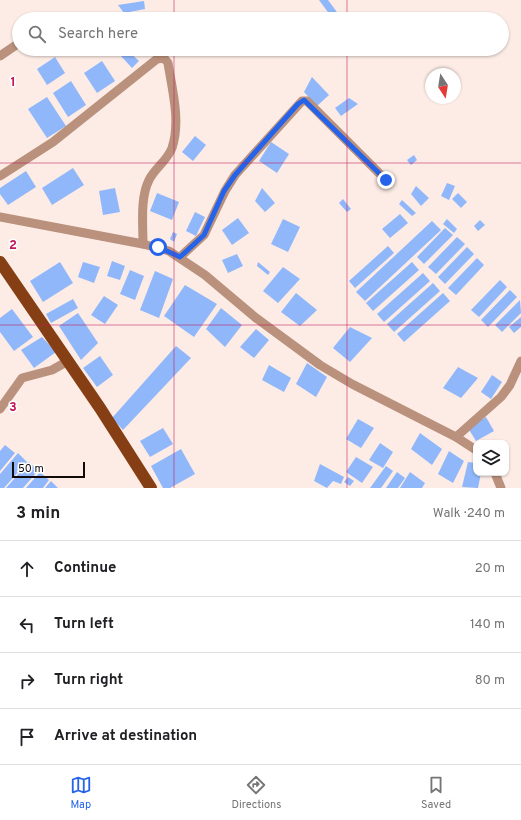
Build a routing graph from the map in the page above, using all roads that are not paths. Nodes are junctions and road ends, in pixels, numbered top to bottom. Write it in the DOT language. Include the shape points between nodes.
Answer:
graph roads {
  1 [pos="12,48"];
  2 [pos="0,56"];
  3 [pos="0,176"];
  4 [pos="386,180"];
  5 [pos="0,217"];
  6 [pos="143,244"];
  7 [pos="180,257"];
  8 [pos="0,262"];
  9 [pos="68,361"];
  10 [pos="521,361"];
  11 [pos="0,409"];
  12 [pos="456,436"];
  13 [pos="473,448"];
  14 [pos="496,476"];
  15 [pos="152,488"];
  16 [pos="501,488"];
  1 -- 2 [label="street"];
  3 -- 6 [label="street" via="53,142 157,59 164,58 168,63 176,128 168,156 149,179 146,189"];
  4 -- 7 [label="street" via="307,101 302,101 235,175 224,191 204,235"];
  5 -- 6 [label="street"];
  6 -- 7 [label="street" via="158,247"];
  7 -- 12 [label="street" via="320,365 352,384"];
  8 -- 9 [label="main road"];
  9 -- 11 [label="street" via="52,370 22,378"];
  9 -- 15 [label="main road"];
  10 -- 12 [label="street" via="510,385 501,397"];
  12 -- 13 [label="street"];
  14 -- 16 [label="street"];
}
